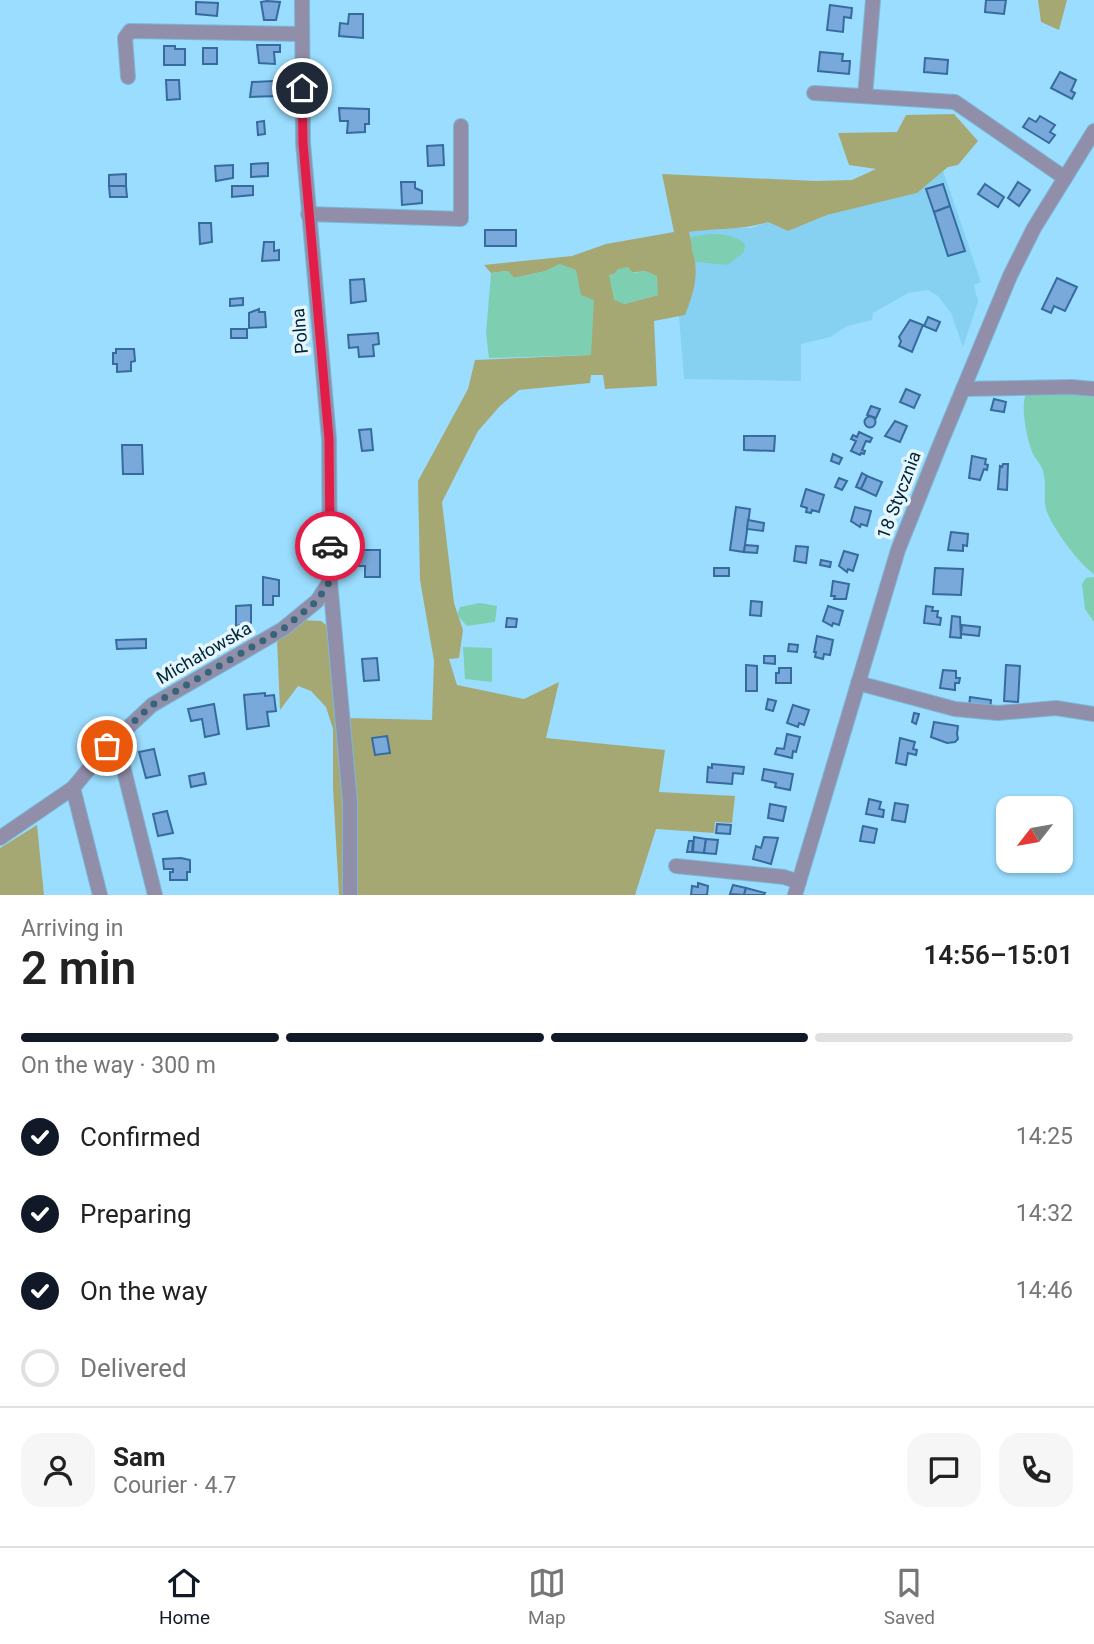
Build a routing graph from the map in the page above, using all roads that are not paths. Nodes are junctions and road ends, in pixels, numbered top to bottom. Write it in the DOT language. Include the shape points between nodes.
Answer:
graph roads {
  1 [pos="302,0"];
  2 [pos="873,0"];
  3 [pos="302,34"];
  4 [pos="128,77"];
  5 [pos="814,93"];
  6 [pos="865,96"];
  7 [pos="461,126"];
  8 [pos="1094,131"];
  9 [pos="1065,178"];
  10 [pos="308,214"];
  11 [pos="963,389"];
  12 [pos="1094,389"];
  13 [pos="330,581"];
  14 [pos="303,612"];
  15 [pos="334,624"];
  16 [pos="858,682"];
  17 [pos="1094,714"];
  18 [pos="116,738"];
  19 [pos="73,788"];
  20 [pos="0,838"];
  21 [pos="676,866"];
  22 [pos="797,888"];
  23 [pos="100,895"];
  24 [pos="155,895"];
  25 [pos="350,895"];
  1 -- 3 [label="street, Polna"];
  2 -- 6 [label="street"];
  3 -- 4 [label="street" via="130,31 125,38"];
  3 -- 10 [label="street, Polna"];
  5 -- 6 [label="street"];
  6 -- 9 [label="street" via="955,102"];
  7 -- 10 [label="street" via="461,219"];
  8 -- 9 [label="street, 18 Stycznia"];
  9 -- 11 [label="street, 18 Stycznia" via="1010,276"];
  10 -- 13 [label="street, Polna" via="329,439"];
  11 -- 12 [label="street"];
  11 -- 16 [label="street, 18 Stycznia" via="898,550"];
  13 -- 14 [label="street, Michałowska"];
  13 -- 15 [label="street, Polna"];
  14 -- 15 [label="street"];
  14 -- 18 [label="street, Michałowska" via="283,629 152,705"];
  15 -- 25 [label="street, Polna" via="351,802"];
  16 -- 17 [label="street" via="955,709 998,713 1056,708"];
  16 -- 22 [label="street, 18 Stycznia"];
  18 -- 19 [label="street, Michałowska"];
  18 -- 24 [label="street"];
  19 -- 20 [label="street, Michałowska"];
  19 -- 23 [label="street"];
  21 -- 22 [label="street" via="785,877"];
}
